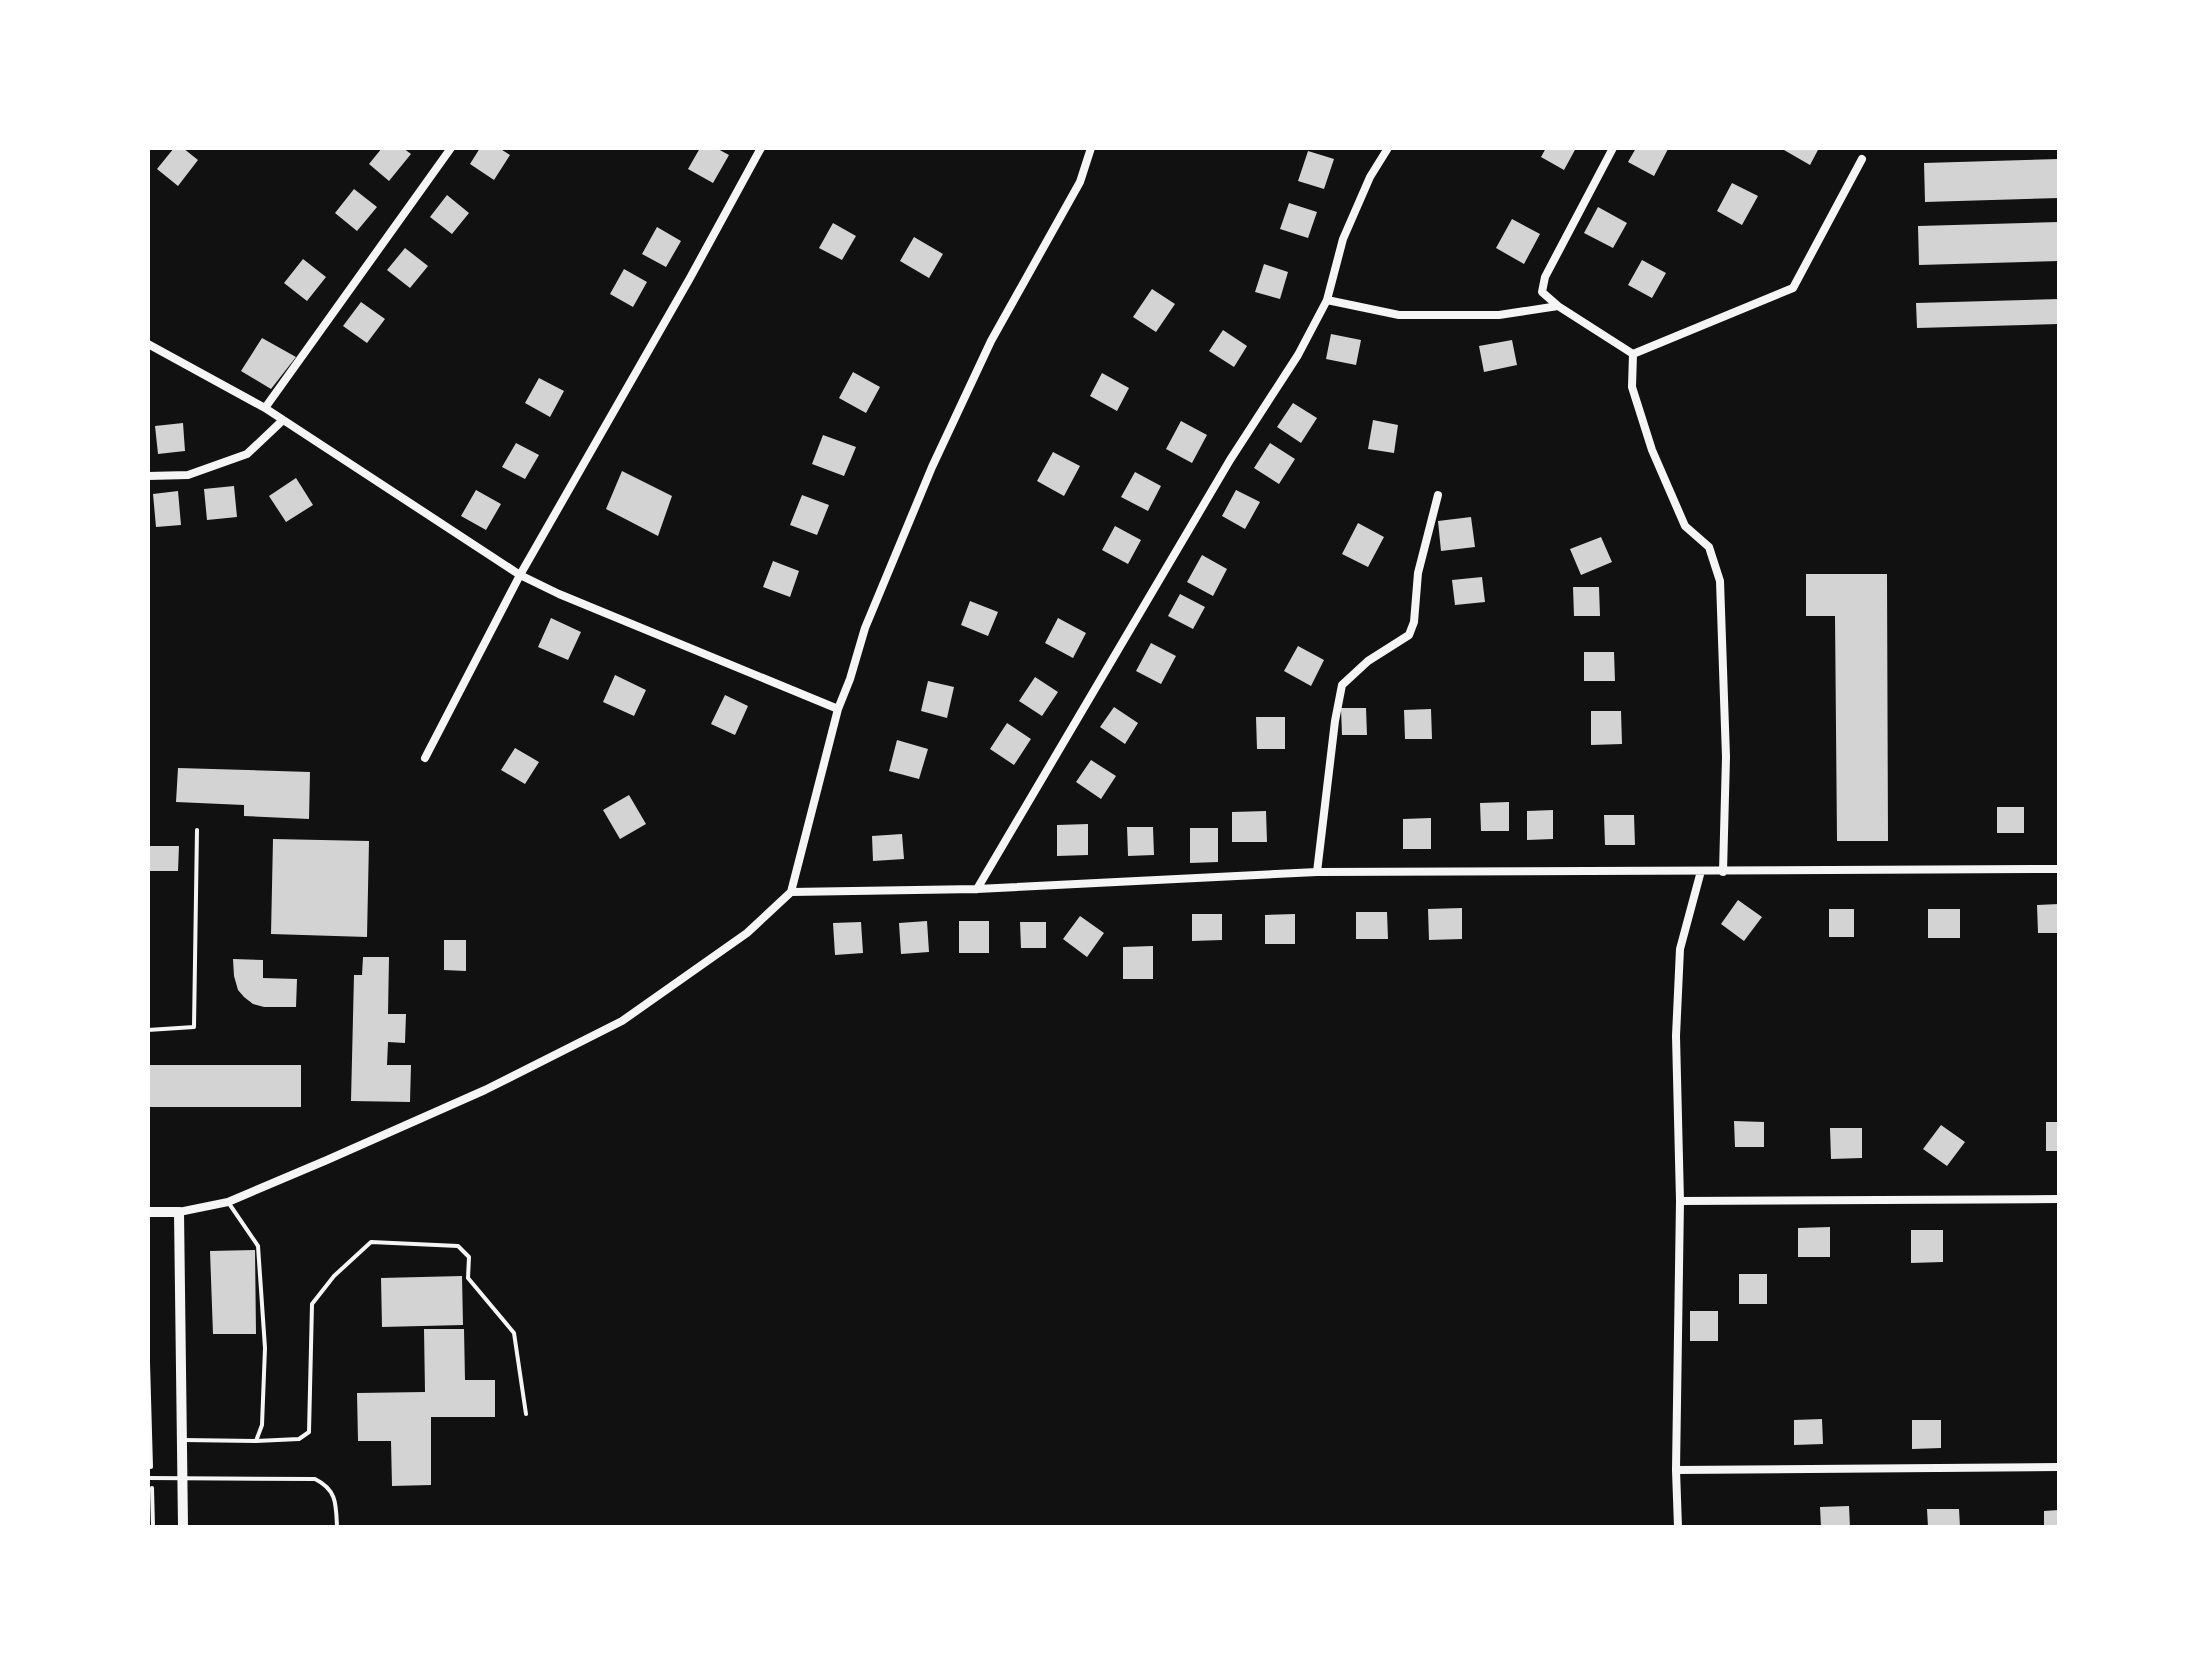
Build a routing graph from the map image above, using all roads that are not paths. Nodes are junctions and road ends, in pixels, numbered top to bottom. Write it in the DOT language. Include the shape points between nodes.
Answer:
graph roads {
  1 [pos="451,148"];
  2 [pos="761,148"];
  3 [pos="1091,148"];
  4 [pos="1388,148"];
  5 [pos="1613,148"];
  6 [pos="1862,159"];
  7 [pos="1327,300"];
  8 [pos="1558,306"];
  9 [pos="148,344"];
  10 [pos="1633,354"];
  11 [pos="265,408"];
  12 [pos="283,420"];
  13 [pos="148,476"];
  14 [pos="1438,495"];
  15 [pos="520,575"];
  16 [pos="838,709"];
  17 [pos="425,758"];
  18 [pos="197,830"];
  19 [pos="2059,869"];
  20 [pos="1701,871"];
  21 [pos="1317,872"];
  22 [pos="1723,872"];
  23 [pos="977,889"];
  24 [pos="791,892"];
  25 [pos="148,1030"];
  26 [pos="2059,1199"];
  27 [pos="1680,1201"];
  28 [pos="228,1202"];
  29 [pos="148,1212"];
  30 [pos="179,1212"];
  31 [pos="526,1414"];
  32 [pos="181,1440"];
  33 [pos="256,1441"];
  34 [pos="2059,1467"];
  35 [pos="1676,1470"];
  36 [pos="150,1478"];
  37 [pos="181,1479"];
  38 [pos="183,1527"];
  39 [pos="337,1527"];
  40 [pos="1678,1527"];
  1 -- 11 [label="street"];
  2 -- 15 [label="street"];
  3 -- 16 [label="street" via="1080,182 991,341 938,455 865,628"];
  4 -- 7 [label="street" via="1343,239"];
  5 -- 8 [label="street" via="1545,277 1542,292"];
  6 -- 10 [label="street" via="1793,288"];
  7 -- 8 [label="street" via="1399,315 1499,315"];
  7 -- 23 [label="street"];
  8 -- 10 [label="street"];
  9 -- 11 [label="street"];
  10 -- 22 [label="street" via="1632,387 1652,450 1685,526 1709,547 1720,581 1726,757"];
  11 -- 12 [label="street"];
  12 -- 13 [label="street" via="247,454 188,475"];
  12 -- 15 [label="street"];
  14 -- 21 [label="street" via="1409,635 1342,685"];
  15 -- 16 [label="street"];
  15 -- 17 [label="street"];
  16 -- 24 [label="street"];
  18 -- 25 [label="lane" via="194,1027"];
  19 -- 22 [label="street"];
  20 -- 21 [label="street"];
  20 -- 22 [label="street"];
  20 -- 27 [label="street" via="1680,949"];
  21 -- 23 [label="street"];
  23 -- 24 [label="street"];
  24 -- 28 [label="street" via="747,933 622,1021 485,1090"];
  26 -- 27 [label="street"];
  27 -- 35 [label="street"];
  28 -- 30 [label="street"];
  28 -- 33 [label="lane" via="258,1246 265,1348 262,1425"];
  29 -- 30 [label="street"];
  30 -- 32 [label="street"];
  31 -- 33 [label="lane" via="514,1333 468,1278 469,1257 458,1246 371,1242 312,1304 309,1432 299,1439"];
  32 -- 33 [label="lane"];
  32 -- 37 [label="street"];
  34 -- 35 [label="street"];
  35 -- 40 [label="street"];
  36 -- 37 [label="lane"];
  37 -- 38 [label="street"];
  37 -- 39 [label="lane" via="315,1479 332,1492"];
}
